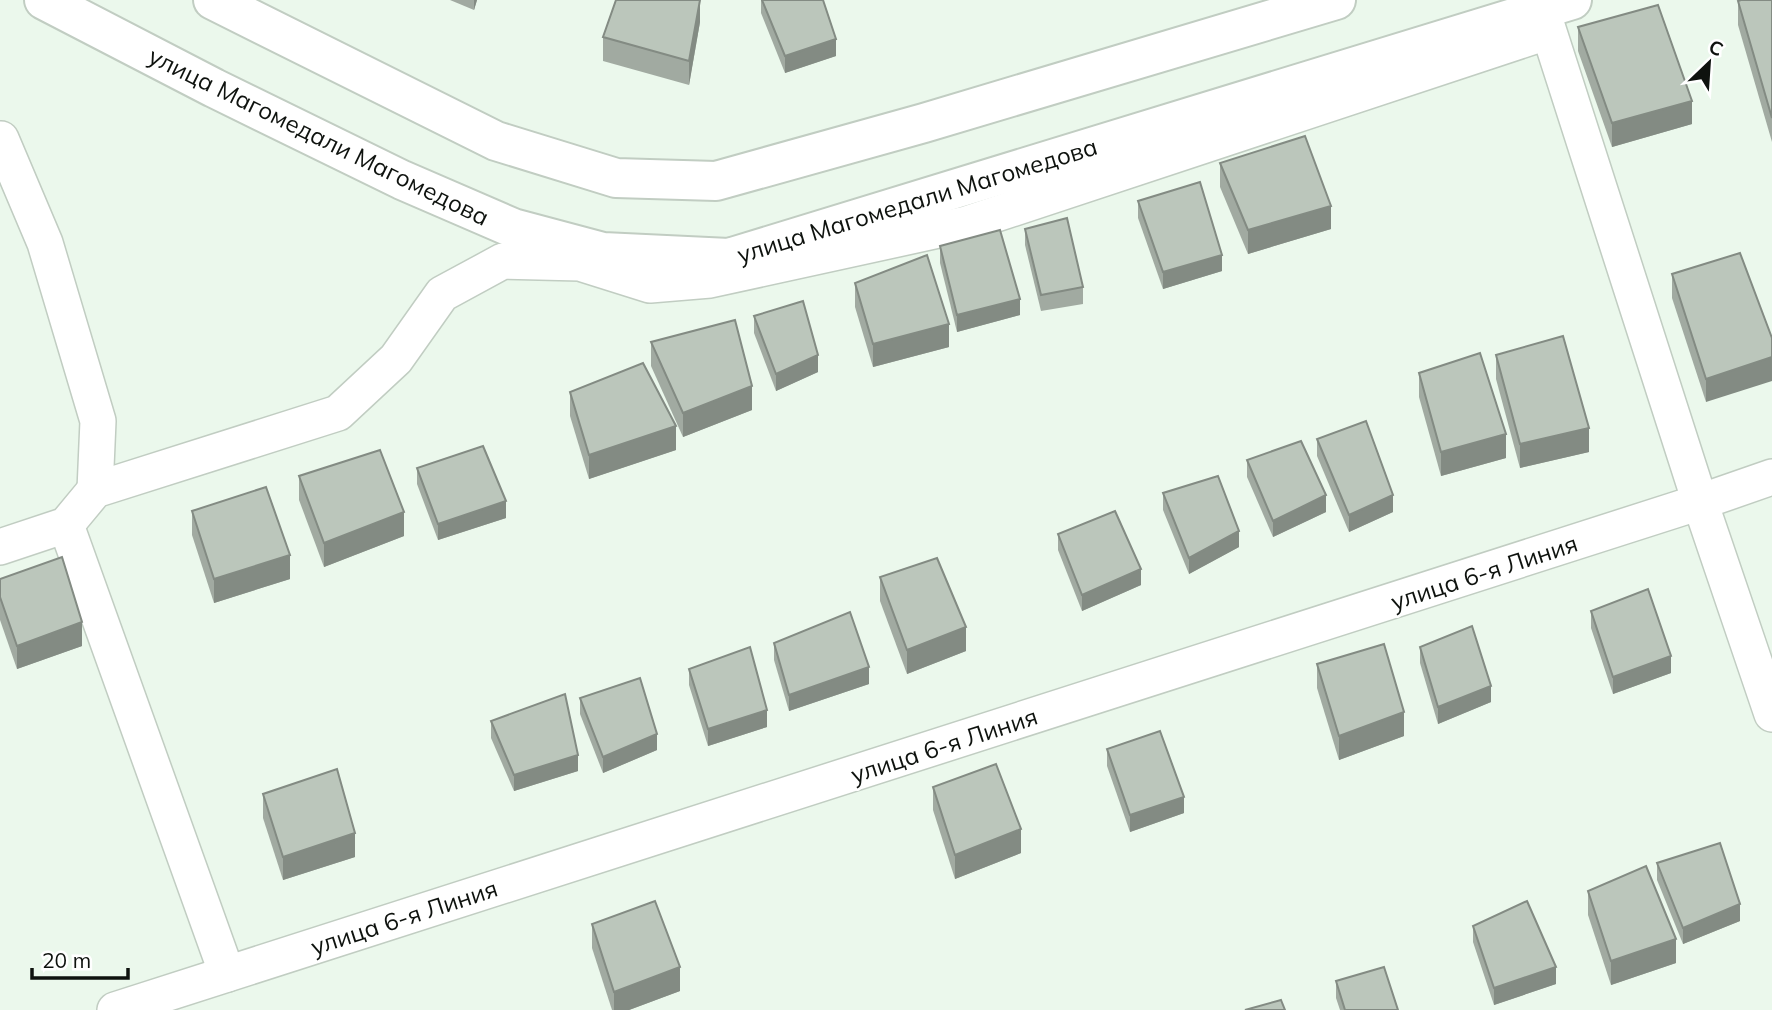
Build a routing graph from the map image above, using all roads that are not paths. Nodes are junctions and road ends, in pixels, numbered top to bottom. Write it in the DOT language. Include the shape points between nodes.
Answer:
graph roads {
  1 [pos="44,0"];
  2 [pos="212,0"];
  3 [pos="1336,0"];
  4 [pos="1550,10"];
  5 [pos="1,139"];
  6 [pos="1772,477"];
  7 [pos="95,490"];
  8 [pos="1700,502"];
  9 [pos="66,525"];
  10 [pos="0,547"];
  11 [pos="1772,714"];
  12 [pos="227,974"];
  13 [pos="115,1010"];
  1 -- 4 [label="main road, улица Магомедали Магомедова" via="402,180 513,228 603,252 729,258"];
  2 -- 3 [label="main road" via="496,141 616,178 716,181"];
  4 -- 7 [label="street" via="966,224 710,280 650,285 580,263 503,261 442,294 396,359 338,413"];
  4 -- 8 [label="street"];
  5 -- 7 [label="street" via="45,243 98,421"];
  6 -- 8 [label="street, улица 6-я Линия"];
  7 -- 9 [label="street"];
  8 -- 11 [label="street"];
  8 -- 12 [label="street, улица 6-я Линия"];
  9 -- 10 [label="street"];
  9 -- 12 [label="street"];
  12 -- 13 [label="street, улица 6-я Линия"];
}
